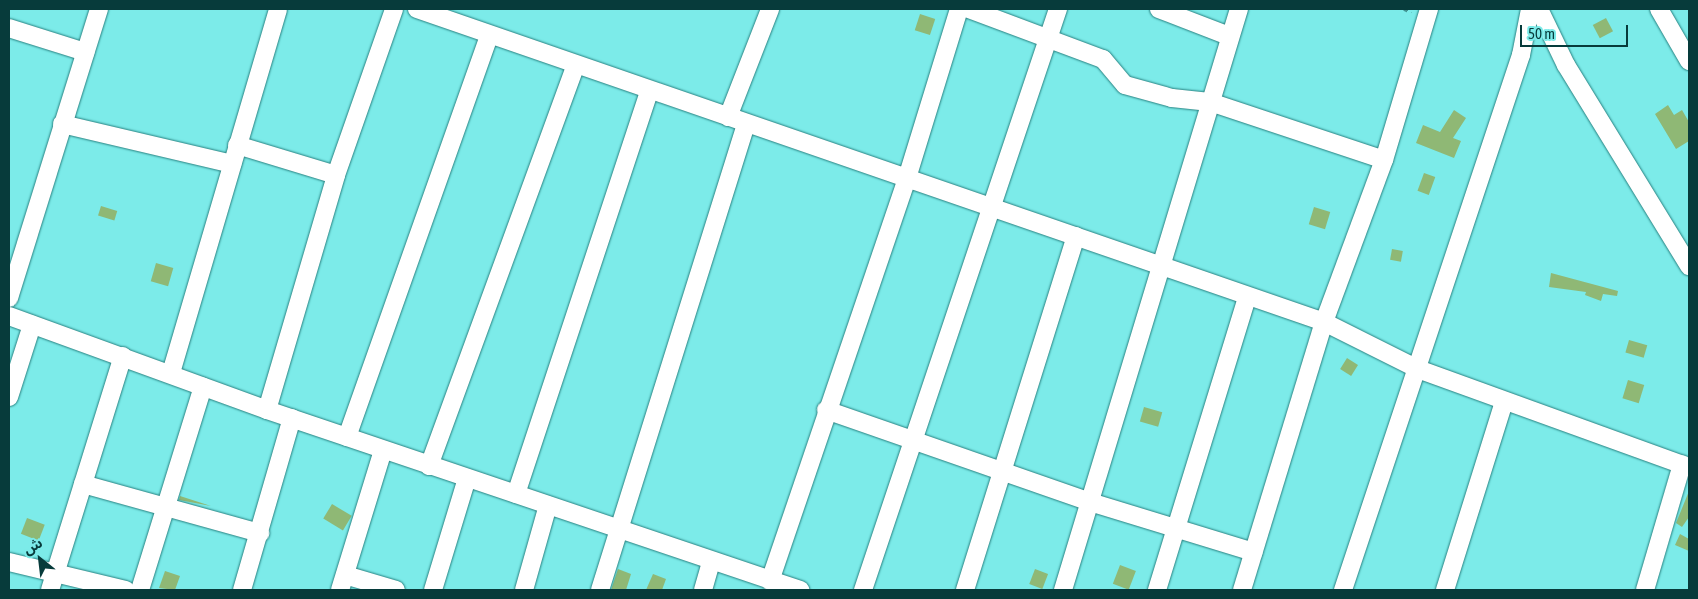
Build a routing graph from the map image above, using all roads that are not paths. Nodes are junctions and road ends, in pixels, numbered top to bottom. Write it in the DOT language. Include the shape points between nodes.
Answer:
graph roads {
  1 [pos="100,9"];
  2 [pos="278,9"];
  3 [pos="394,9"];
  4 [pos="417,9"];
  5 [pos="770,9"];
  6 [pos="959,9"];
  7 [pos="969,9"];
  8 [pos="1058,9"];
  9 [pos="1159,9"];
  10 [pos="1239,9"];
  11 [pos="1429,9"];
  12 [pos="1659,9"];
  13 [pos="1541,10"];
  14 [pos="9,28"];
  15 [pos="489,36"];
  16 [pos="1229,36"];
  17 [pos="1048,41"];
  18 [pos="85,52"];
  19 [pos="1687,52"];
  20 [pos="575,66"];
  21 [pos="649,92"];
  22 [pos="1210,102"];
  23 [pos="728,117"];
  24 [pos="62,124"];
  25 [pos="746,124"];
  26 [pos="237,146"];
  27 [pos="1384,160"];
  28 [pos="232,164"];
  29 [pos="336,175"];
  30 [pos="907,178"];
  31 [pos="995,206"];
  32 [pos="1076,236"];
  33 [pos="1163,266"];
  34 [pos="1689,266"];
  35 [pos="1247,297"];
  36 [pos="9,298"];
  37 [pos="9,316"];
  38 [pos="1324,322"];
  39 [pos="32,325"];
  40 [pos="123,356"];
  41 [pos="1418,369"];
  42 [pos="171,374"];
  43 [pos="203,387"];
  44 [pos="9,397"];
  45 [pos="1504,402"];
  46 [pos="266,410"];
  47 [pos="826,410"];
  48 [pos="292,418"];
  49 [pos="348,437"];
  50 [pos="915,440"];
  51 [pos="383,450"];
  52 [pos="1686,465"];
  53 [pos="429,466"];
  54 [pos="1002,471"];
  55 [pos="467,478"];
  56 [pos="83,484"];
  57 [pos="516,494"];
  58 [pos="1090,502"];
  59 [pos="548,505"];
  60 [pos="166,507"];
  61 [pos="1175,529"];
  62 [pos="619,530"];
  63 [pos="260,532"];
  64 [pos="1254,552"];
  65 [pos="9,562"];
  66 [pos="711,562"];
  67 [pos="770,581"];
  68 [pos="53,582"];
  69 [pos="343,583"];
  70 [pos="126,590"];
  71 [pos="140,590"];
  72 [pos="242,590"];
  73 [pos="396,590"];
  74 [pos="433,590"];
  75 [pos="524,590"];
  76 [pos="600,590"];
  77 [pos="703,590"];
  78 [pos="800,590"];
  79 [pos="863,590"];
  80 [pos="965,590"];
  81 [pos="1063,590"];
  82 [pos="1157,590"];
  83 [pos="1242,590"];
  84 [pos="1343,590"];
  85 [pos="1445,590"];
  86 [pos="1645,590"];
  1 -- 18 [label="street"];
  2 -- 26 [label="street"];
  3 -- 29 [label="street"];
  4 -- 15 [label="street"];
  5 -- 23 [label="street"];
  6 -- 30 [label="street"];
  7 -- 17 [label="street"];
  8 -- 17 [label="street"];
  9 -- 16 [label="street"];
  10 -- 16 [label="street"];
  11 -- 27 [label="street"];
  12 -- 19 [label="street"];
  13 -- 34 [label="street" via="1566,66"];
  13 -- 41 [label="street" via="1521,55"];
  14 -- 18 [label="street"];
  15 -- 20 [label="street"];
  15 -- 49 [label="street"];
  16 -- 22 [label="street"];
  17 -- 22 [label="street" via="1103,59 1125,85 1172,98"];
  17 -- 31 [label="street"];
  18 -- 24 [label="street"];
  20 -- 21 [label="street"];
  20 -- 53 [label="street"];
  21 -- 23 [label="street"];
  21 -- 57 [label="street"];
  22 -- 27 [label="street"];
  22 -- 33 [label="street"];
  23 -- 25 [label="street"];
  24 -- 28 [label="street"];
  24 -- 36 [label="street"];
  25 -- 30 [label="street"];
  25 -- 62 [label="street"];
  26 -- 28 [label="street"];
  26 -- 29 [label="street"];
  27 -- 38 [label="street"];
  28 -- 42 [label="street"];
  29 -- 46 [label="street"];
  30 -- 31 [label="street"];
  30 -- 47 [label="street"];
  31 -- 32 [label="street"];
  31 -- 50 [label="street"];
  32 -- 33 [label="street"];
  32 -- 54 [label="street"];
  33 -- 35 [label="street"];
  33 -- 58 [label="street"];
  35 -- 38 [label="street"];
  35 -- 61 [label="street"];
  37 -- 39 [label="street"];
  38 -- 41 [label="street"];
  38 -- 64 [label="street"];
  39 -- 40 [label="street"];
  39 -- 44 [label="street"];
  40 -- 42 [label="street"];
  40 -- 56 [label="street"];
  41 -- 45 [label="street"];
  41 -- 84 [label="street"];
  42 -- 43 [label="street"];
  43 -- 46 [label="street"];
  43 -- 60 [label="street"];
  45 -- 52 [label="street"];
  45 -- 85 [label="street"];
  46 -- 48 [label="street"];
  47 -- 50 [label="street"];
  47 -- 67 [label="street"];
  48 -- 49 [label="street"];
  48 -- 63 [label="street"];
  49 -- 51 [label="street"];
  50 -- 54 [label="street"];
  50 -- 79 [label="street"];
  51 -- 53 [label="street"];
  51 -- 69 [label="street"];
  52 -- 86 [label="street"];
  53 -- 55 [label="street"];
  54 -- 58 [label="street"];
  54 -- 80 [label="street"];
  55 -- 57 [label="street"];
  55 -- 74 [label="street"];
  56 -- 60 [label="street"];
  56 -- 68 [label="street"];
  57 -- 59 [label="street"];
  58 -- 61 [label="street"];
  58 -- 81 [label="street"];
  59 -- 62 [label="street"];
  59 -- 75 [label="street"];
  60 -- 63 [label="street"];
  60 -- 71 [label="street"];
  61 -- 64 [label="street"];
  61 -- 82 [label="street"];
  62 -- 66 [label="street"];
  62 -- 76 [label="street"];
  63 -- 72 [label="street"];
  64 -- 83 [label="street"];
  65 -- 68 [label="street"];
  66 -- 67 [label="street"];
  66 -- 77 [label="street"];
  67 -- 78 [label="street"];
  68 -- 70 [label="street"];
  69 -- 73 [label="street"];
}
